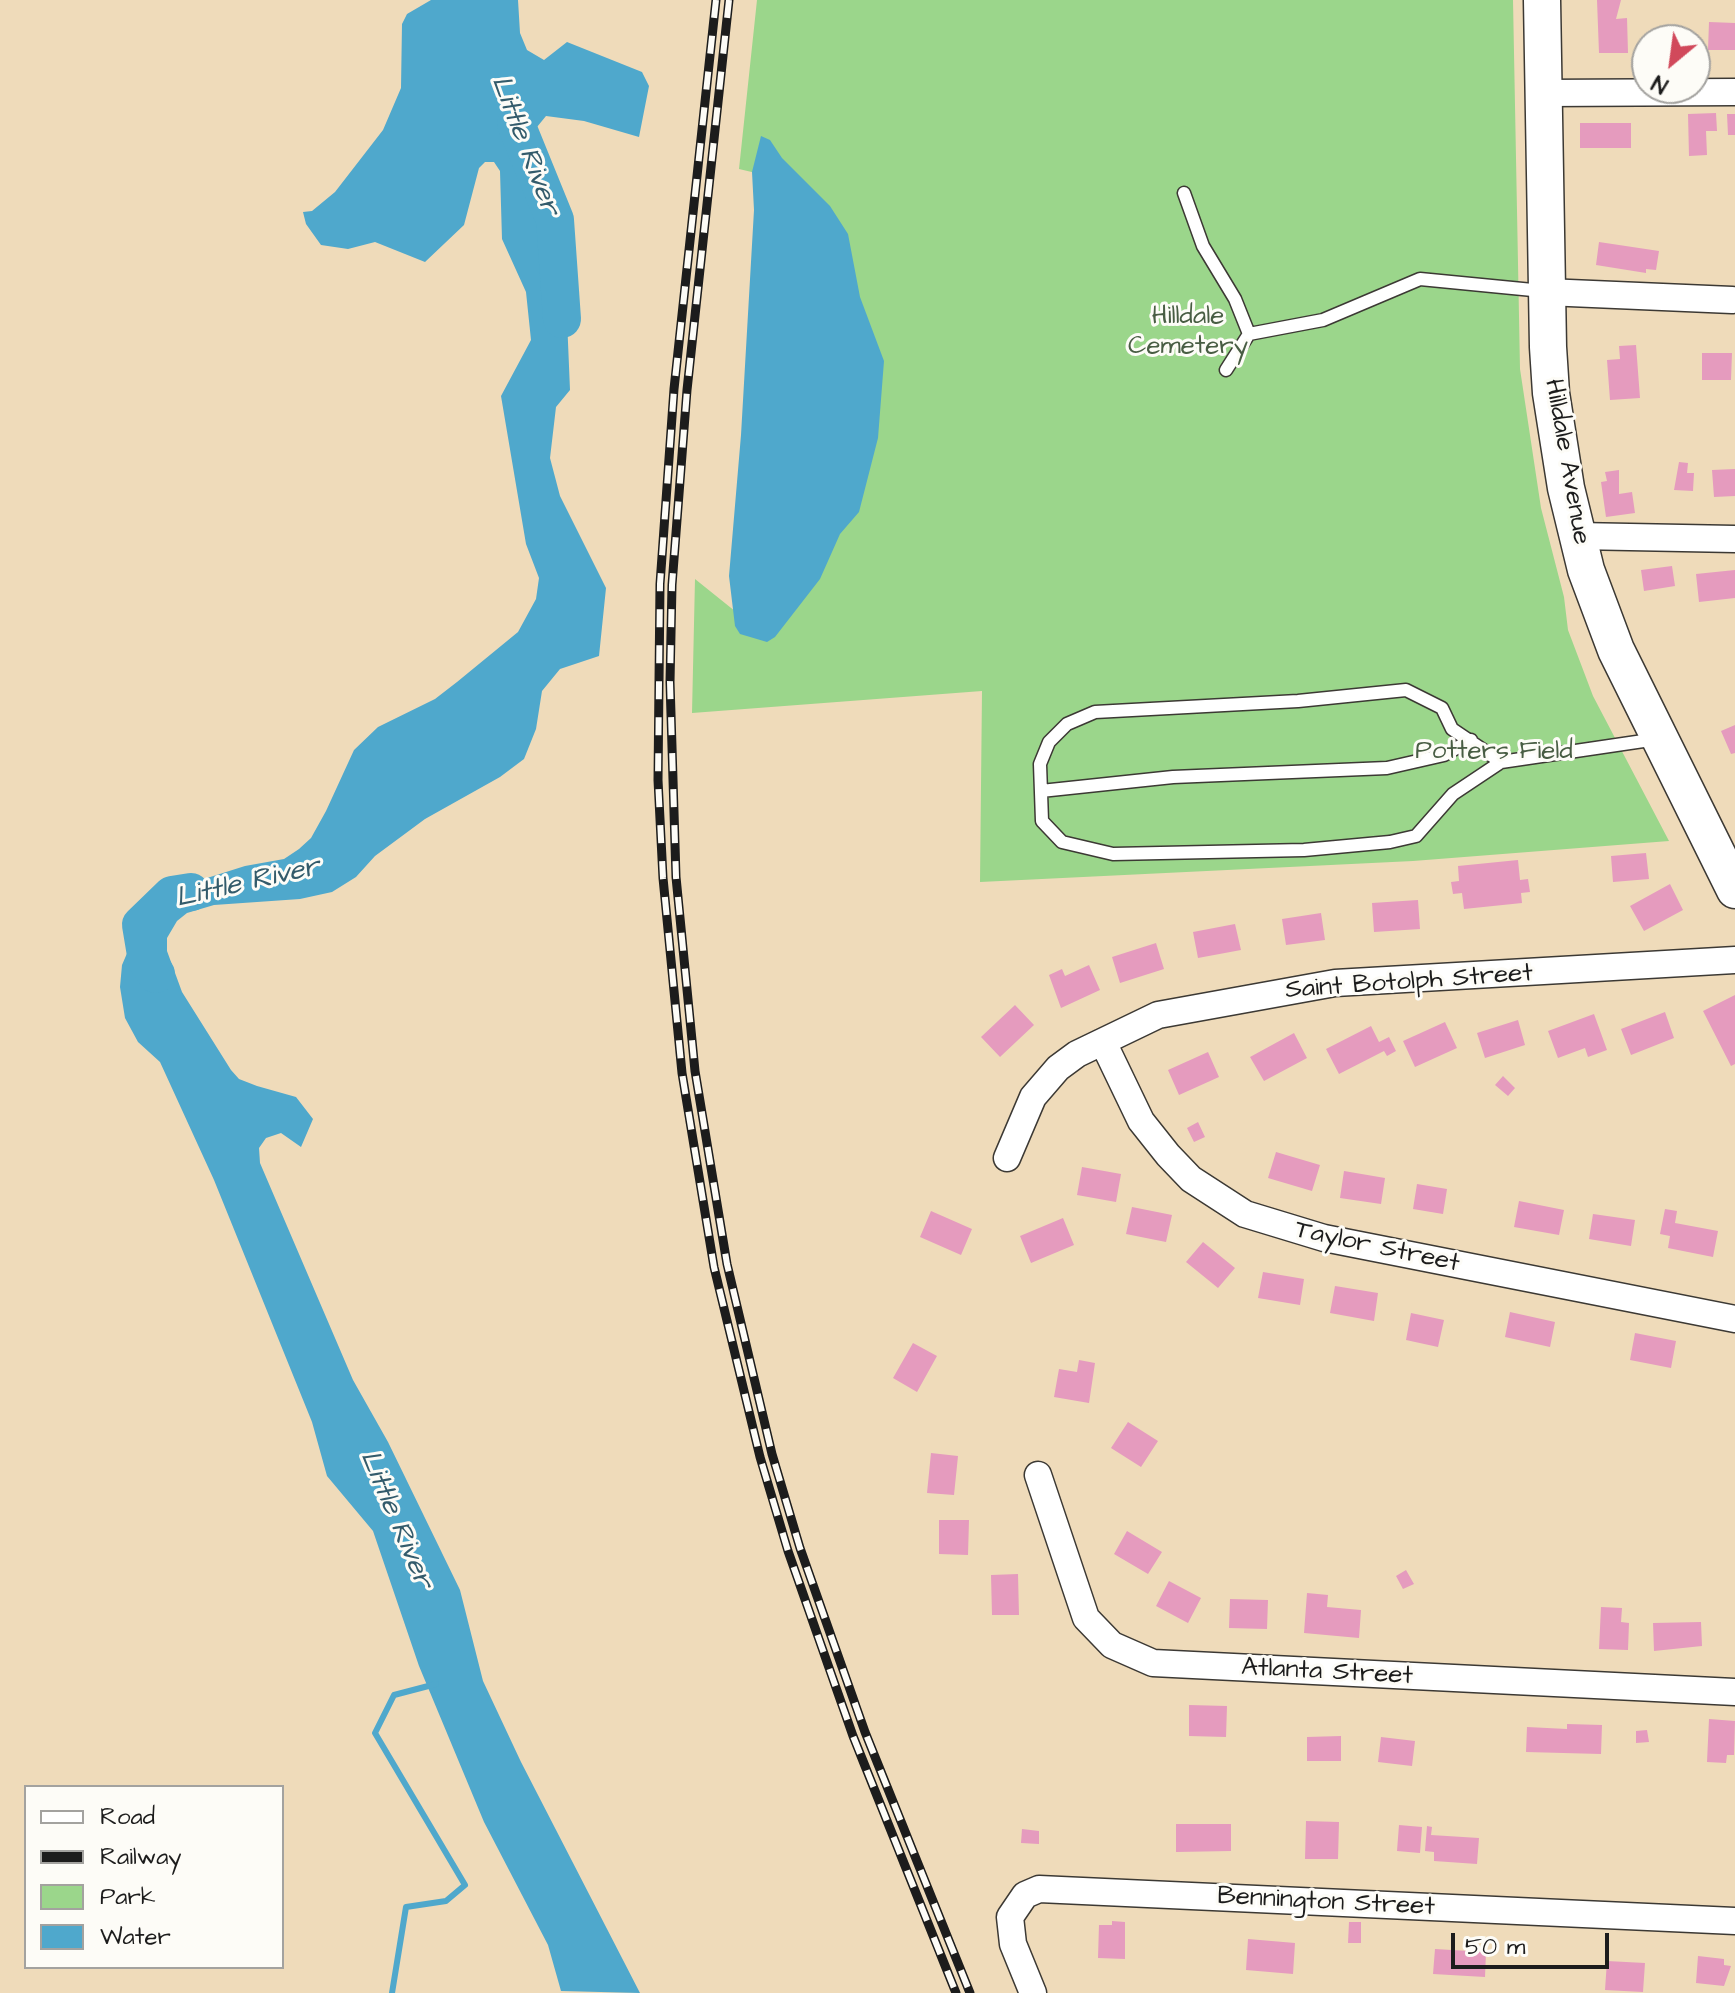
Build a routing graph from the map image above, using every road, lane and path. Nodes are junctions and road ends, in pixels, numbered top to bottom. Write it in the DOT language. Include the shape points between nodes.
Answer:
graph roads {
  1 [pos="1542,0"];
  2 [pos="1735,92"];
  3 [pos="1544,93"];
  4 [pos="1184,193"];
  5 [pos="1546,292"];
  6 [pos="1732,300"];
  7 [pos="1249,334"];
  8 [pos="1226,370"];
  9 [pos="1577,536"];
  10 [pos="1735,539"];
  11 [pos="1657,739"];
  12 [pos="1471,740"];
  13 [pos="1501,762"];
  14 [pos="1041,791"];
  15 [pos="1735,890"];
  16 [pos="1735,960"];
  17 [pos="1103,1042"];
  18 [pos="1007,1158"];
  19 [pos="1735,1319"];
  20 [pos="1038,1475"];
  21 [pos="1735,1692"];
  22 [pos="1735,1921"];
  23 [pos="1033,1993"];
  1 -- 3 [label="main road, Hilldale Avenue"];
  2 -- 3 [label="street"];
  3 -- 5 [label="main road, Hilldale Avenue"];
  4 -- 7 [label="lane" via="1203,246"];
  5 -- 6 [label="street"];
  5 -- 7 [label="lane" via="1420,279 1323,320"];
  5 -- 9 [label="main road, Hilldale Avenue" via="1551,393"];
  7 -- 8 [label="lane"];
  9 -- 10 [label="street"];
  9 -- 11 [label="main road, Hilldale Avenue" via="1600,611"];
  11 -- 13 [label="lane"];
  11 -- 15 [label="main road, Hilldale Avenue"];
  12 -- 13 [label="lane"];
  12 -- 14 [label="lane" via="1444,755 1387,768 1173,777"];
  12 -- 14 [label="lane" via="1452,729 1442,708 1406,690 1095,712 1067,724 1049,742 1040,764"];
  13 -- 14 [label="lane" via="1453,794 1416,836 1304,850 1084,850 1051,834 1042,821"];
  16 -- 17 [label="street, Saint Botolph Street" via="1335,983 1158,1015"];
  17 -- 18 [label="street, Saint Botolph Street" via="1058,1068 1039,1089"];
  17 -- 19 [label="street, Taylor Street" via="1141,1121 1168,1155 1191,1179 1245,1214 1356,1245"];
  20 -- 21 [label="street, Atlanta Street" via="1086,1618 1112,1645 1153,1663"];
  22 -- 23 [label="street, Bennington Street" via="1039,1889 1016,1905 1010,1931"];
}
